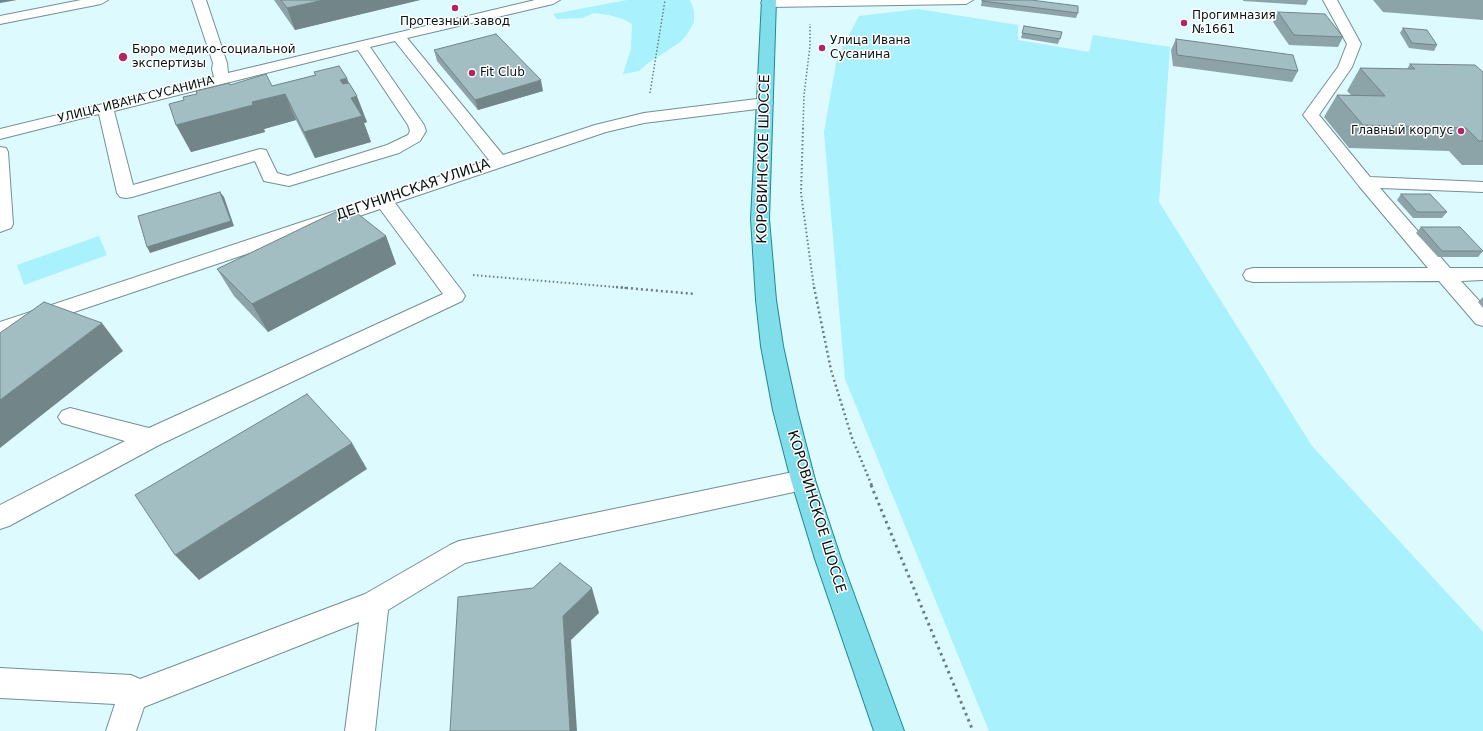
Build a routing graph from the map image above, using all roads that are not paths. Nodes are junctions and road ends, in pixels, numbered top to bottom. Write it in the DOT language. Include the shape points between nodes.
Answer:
graph roads {
  1 [pos="101,0"];
  2 [pos="199,0"];
  3 [pos="552,0"];
  4 [pos="966,0"];
  5 [pos="1330,0"];
  6 [pos="768,2"];
  7 [pos="0,20"];
  8 [pos="398,36"];
  9 [pos="362,45"];
  10 [pos="222,79"];
  11 [pos="765,103"];
  12 [pos="105,108"];
  13 [pos="0,134"];
  14 [pos="0,152"];
  15 [pos="499,161"];
  16 [pos="1365,182"];
  17 [pos="1483,187"];
  18 [pos="383,200"];
  19 [pos="0,226"];
  20 [pos="1444,273"];
  21 [pos="1254,274"];
  22 [pos="1483,274"];
  23 [pos="1483,319"];
  24 [pos="0,330"];
  25 [pos="70,417"];
  26 [pos="151,438"];
  27 [pos="803,480"];
  28 [pos="0,518"];
  29 [pos="375,603"];
  30 [pos="0,683"];
  31 [pos="132,697"];
  32 [pos="121,731"];
  33 [pos="360,731"];
  34 [pos="889,731"];
  1 -- 7 [label="street"];
  2 -- 10 [label="street" via="220,63"];
  3 -- 8 [label="street, УЛИЦА ИВАНА СУСАНИНА"];
  4 -- 6 [label="street"];
  5 -- 16 [label="street" via="1354,44 1345,67 1311,115"];
  6 -- 11 [label="main road, КОРОВИНСКОЕ ШОССЕ"];
  8 -- 9 [label="street, УЛИЦА ИВАНА СУСАНИНА"];
  8 -- 15 [label="street"];
  9 -- 10 [label="street, УЛИЦА ИВАНА СУСАНИНА"];
  9 -- 12 [label="street" via="416,125 418,132 414,138 393,149 290,181 270,177 260,154 126,193"];
  10 -- 12 [label="street, УЛИЦА ИВАНА СУСАНИНА"];
  11 -- 15 [label="street, ДЕГУНИНСКАЯ УЛИЦА" via="622,122"];
  11 -- 27 [label="main road, КОРОВИНСКОЕ ШОССЕ" via="760,219 766,300 785,410"];
  12 -- 13 [label="street, УЛИЦА ИВАНА СУСАНИНА"];
  14 -- 19 [label="street" via="4,224"];
  15 -- 18 [label="street, ДЕГУНИНСКАЯ УЛИЦА"];
  16 -- 17 [label="street"];
  16 -- 20 [label="street"];
  18 -- 24 [label="street, ДЕГУНИНСКАЯ УЛИЦА"];
  18 -- 26 [label="street" via="455,296"];
  20 -- 21 [label="street"];
  20 -- 22 [label="street"];
  20 -- 23 [label="street"];
  25 -- 26 [label="street"];
  26 -- 28 [label="street"];
  27 -- 29 [label="street" via="459,553"];
  27 -- 34 [label="main road, КОРОВИНСКОЕ ШОССЕ"];
  29 -- 31 [label="street"];
  29 -- 33 [label="street"];
  30 -- 31 [label="street" via="131,690"];
  31 -- 32 [label="street"];
}
